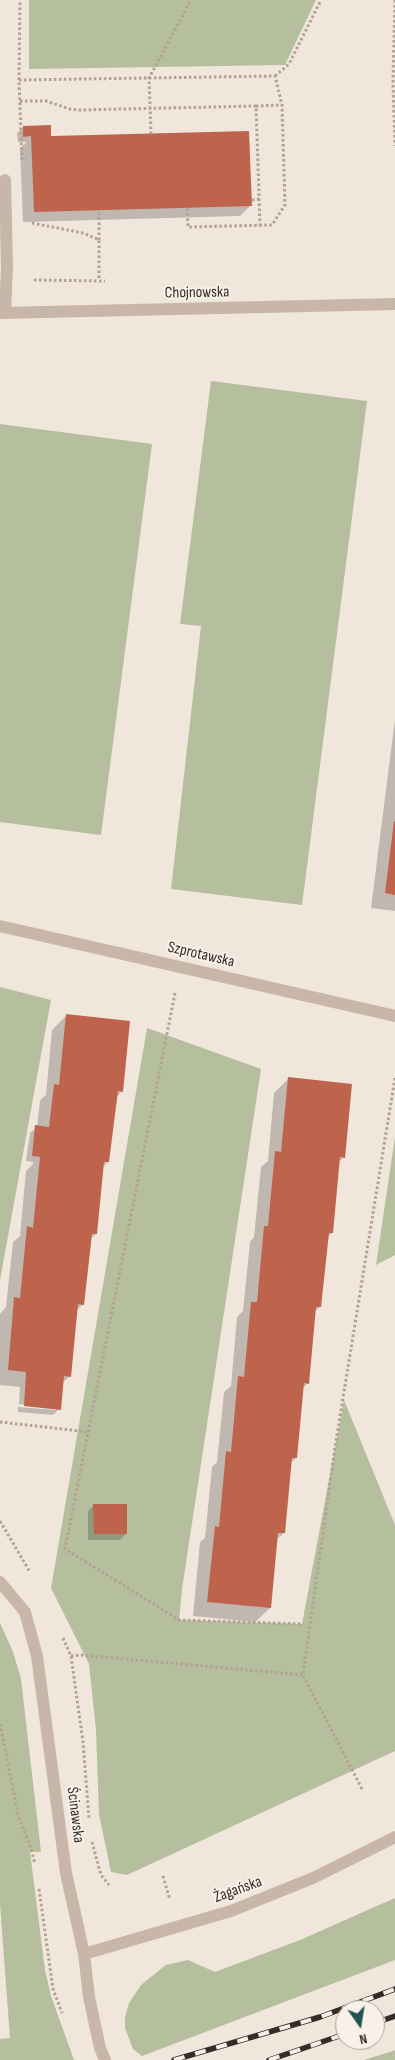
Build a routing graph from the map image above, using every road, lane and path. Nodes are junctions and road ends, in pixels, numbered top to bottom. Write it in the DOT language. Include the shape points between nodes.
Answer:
graph roads {
  1 [pos="20,0"];
  2 [pos="191,0"];
  3 [pos="321,0"];
  4 [pos="395,0"];
  5 [pos="275,76"];
  6 [pos="149,78"];
  7 [pos="19,80"];
  8 [pos="20,101"];
  9 [pos="282,105"];
  10 [pos="256,106"];
  11 [pos="150,109"];
  12 [pos="151,134"];
  13 [pos="395,146"];
  14 [pos="22,166"];
  15 [pos="5,180"];
  16 [pos="259,199"];
  17 [pos="252,200"];
  18 [pos="187,208"];
  19 [pos="99,211"];
  20 [pos="24,221"];
  21 [pos="260,225"];
  22 [pos="99,240"];
  23 [pos="99,280"];
  24 [pos="395,304"];
  25 [pos="3,313"];
  26 [pos="0,926"];
  27 [pos="176,990"];
  28 [pos="395,1016"];
  29 [pos="395,1078"];
  30 [pos="0,1422"];
  31 [pos="89,1432"];
  32 [pos="0,1582"];
  33 [pos="302,1624"];
  34 [pos="71,1656"];
  35 [pos="303,1675"];
  36 [pos="0,1724"];
  37 [pos="362,1789"];
  38 [pos="395,1837"];
  39 [pos="37,1872"];
  40 [pos="164,1876"];
  41 [pos="38,1881"];
  42 [pos="171,1902"];
  43 [pos="84,1954"];
  44 [pos="63,2016"];
  45 [pos="105,2060"];
  1 -- 7 [label="path"];
  2 -- 6 [label="path"];
  3 -- 5 [label="path" via="289,64"];
  4 -- 13 [label="path" via="392,81"];
  5 -- 6 [label="path"];
  5 -- 9 [label="path"];
  6 -- 7 [label="path"];
  6 -- 11 [label="path"];
  7 -- 8 [label="path"];
  8 -- 11 [label="path" via="46,101 79,110"];
  8 -- 14 [label="path"];
  9 -- 10 [label="path"];
  9 -- 21 [label="path" via="285,204 272,225"];
  10 -- 11 [label="path"];
  10 -- 16 [label="path"];
  11 -- 12 [label="path"];
  15 -- 25 [label="street" via="7,267"];
  16 -- 17 [label="path"];
  16 -- 21 [label="path"];
  18 -- 21 [label="path" via="188,227"];
  19 -- 22 [label="path"];
  20 -- 22 [label="path"];
  22 -- 23 [label="path"];
  24 -- 25 [label="street, Chojnowska"];
  26 -- 28 [label="street, Szprotawska"];
  27 -- 31 [label="path"];
  29 -- 35 [label="path" via="335,1447"];
  30 -- 31 [label="path"];
  31 -- 33 [label="path" via="65,1549 179,1620"];
  32 -- 43 [label="street, Ścinawska" via="25,1612 38,1656 66,1873"];
  34 -- 35 [label="path"];
  35 -- 37 [label="path"];
  36 -- 39 [label="path" via="19,1819"];
  38 -- 43 [label="street, Żagańska" via="313,1878 231,1911"];
  40 -- 42 [label="path"];
  41 -- 44 [label="path" via="52,1981"];
  43 -- 45 [label="street, Ścinawska" via="89,1997"];
}
